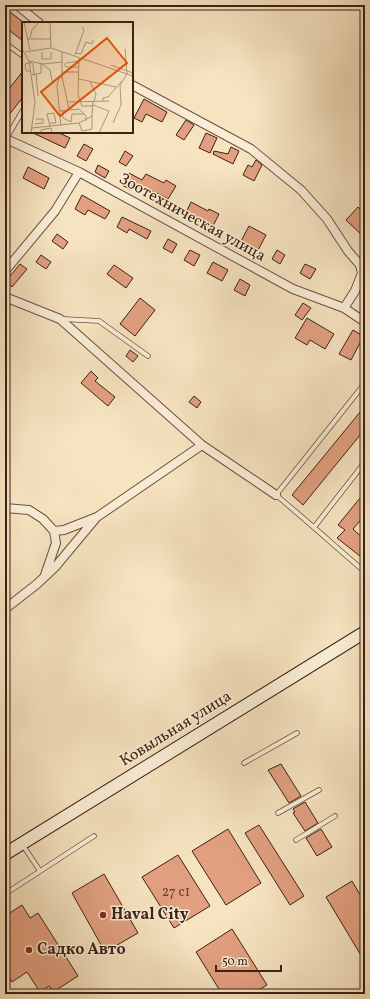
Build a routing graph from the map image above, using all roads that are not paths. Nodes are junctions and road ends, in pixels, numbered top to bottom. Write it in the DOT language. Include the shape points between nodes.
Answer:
graph roads {
  1 [pos="17,5"];
  2 [pos="38,22"];
  3 [pos="5,43"];
  4 [pos="22,55"];
  5 [pos="133,86"];
  6 [pos="22,112"];
  7 [pos="5,140"];
  8 [pos="79,172"];
  9 [pos="5,272"];
  10 [pos="5,297"];
  11 [pos="344,308"];
  12 [pos="60,319"];
  13 [pos="365,322"];
  14 [pos="148,356"];
  15 [pos="365,382"];
  16 [pos="202,445"];
  17 [pos="365,462"];
  18 [pos="276,495"];
  19 [pos="5,508"];
  20 [pos="97,517"];
  21 [pos="315,526"];
  22 [pos="54,531"];
  23 [pos="365,572"];
  24 [pos="44,578"];
  25 [pos="5,609"];
  26 [pos="365,632"];
  27 [pos="296,733"];
  28 [pos="244,763"];
  29 [pos="319,790"];
  30 [pos="278,813"];
  31 [pos="335,816"];
  32 [pos="94,836"];
  33 [pos="296,840"];
  34 [pos="22,844"];
  35 [pos="5,854"];
  36 [pos="40,871"];
  37 [pos="5,894"];
  1 -- 2 [label="street"];
  3 -- 4 [label="lane"];
  5 -- 11 [label="street" via="251,149 301,190 327,219 360,265 362,273 355,291"];
  6 -- 7 [label="lane"];
  7 -- 8 [label="street, Зоотехническая улица"];
  8 -- 9 [label="street" via="55,211"];
  8 -- 11 [label="street, Зоотехническая улица" via="293,289"];
  10 -- 12 [label="street"];
  11 -- 13 [label="street, Зоотехническая улица"];
  12 -- 14 [label="lane" via="99,321"];
  12 -- 16 [label="street"];
  15 -- 18 [label="lane"];
  16 -- 18 [label="street"];
  16 -- 20 [label="street"];
  17 -- 21 [label="lane"];
  18 -- 21 [label="lane"];
  19 -- 22 [label="street" via="29,510 43,519"];
  20 -- 22 [label="street" via="64,530"];
  20 -- 24 [label="street"];
  21 -- 23 [label="lane" via="327,540"];
  22 -- 24 [label="street" via="56,543"];
  24 -- 25 [label="street"];
  26 -- 34 [label="main road, Ковыльная улица"];
  27 -- 28 [label="lane"];
  29 -- 30 [label="lane"];
  31 -- 33 [label="lane"];
  32 -- 36 [label="lane"];
  34 -- 35 [label="main road, Ковыльная улица"];
  34 -- 36 [label="lane"];
  36 -- 37 [label="lane"];
}
